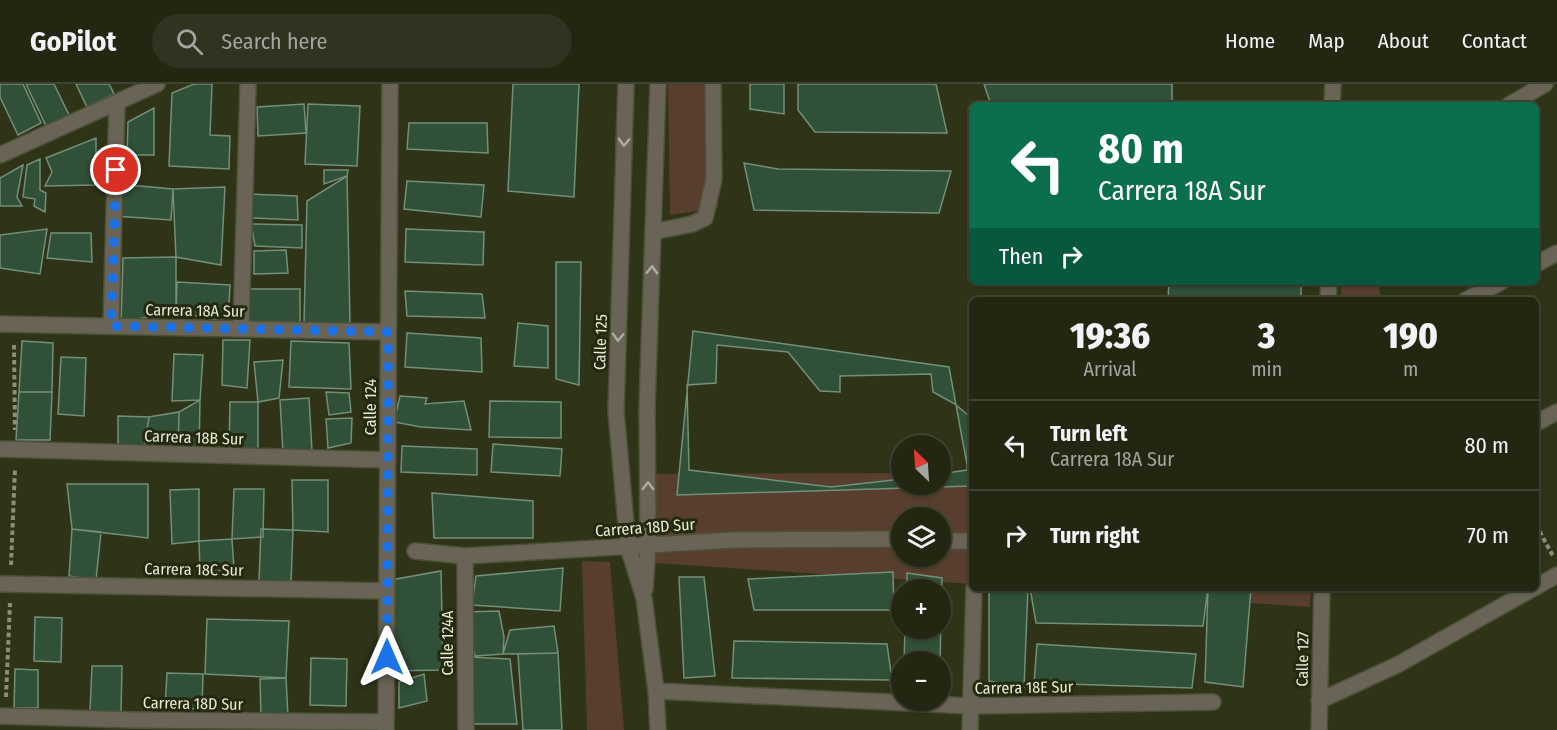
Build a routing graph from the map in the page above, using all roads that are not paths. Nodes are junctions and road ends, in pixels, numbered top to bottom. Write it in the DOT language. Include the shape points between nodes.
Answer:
graph roads {
  1 [pos="157,84"];
  2 [pos="248,84"];
  3 [pos="390,84"];
  4 [pos="626,84"];
  5 [pos="658,84"];
  6 [pos="713,84"];
  7 [pos="1333,84"];
  8 [pos="1545,84"];
  9 [pos="1332,102"];
  10 [pos="1514,102"];
  11 [pos="117,103"];
  12 [pos="0,155"];
  13 [pos="653,232"];
  14 [pos="1557,253"];
  15 [pos="1539,262"];
  16 [pos="1495,285"];
  17 [pos="1472,297"];
  18 [pos="7,324"];
  19 [pos="111,326"];
  20 [pos="241,329"];
  21 [pos="388,332"];
  22 [pos="1557,412"];
  23 [pos="1539,421"];
  24 [pos="8,450"];
  25 [pos="388,460"];
  26 [pos="891,540"];
  27 [pos="951,540"];
  28 [pos="969,540"];
  29 [pos="648,544"];
  30 [pos="628,546"];
  31 [pos="415,551"];
  32 [pos="465,556"];
  33 [pos="1557,575"];
  34 [pos="5,584"];
  35 [pos="1539,585"];
  36 [pos="387,591"];
  37 [pos="974,591"];
  38 [pos="1322,591"];
  39 [pos="1528,591"];
  40 [pos="644,598"];
  41 [pos="656,691"];
  42 [pos="1320,700"];
  43 [pos="1213,702"];
  44 [pos="971,706"];
  45 [pos="3,716"];
  46 [pos="386,726"];
  47 [pos="466,730"];
  48 [pos="658,730"];
  49 [pos="970,730"];
  50 [pos="1319,730"];
  1 -- 11 [label="street"];
  2 -- 20 [label="street"];
  3 -- 21 [label="street, Calle 124"];
  4 -- 30 [label="street, Calle 125, one-way" via="616,411"];
  5 -- 13 [label="street, Calle 125"];
  6 -- 13 [label="street" via="714,180 705,218"];
  7 -- 9 [label="street"];
  8 -- 10 [label="street"];
  11 -- 12 [label="street"];
  11 -- 19 [label="street"];
  29 -- 13 [label="street, Calle 125, one-way" via="647,408"];
  14 -- 15 [label="street"];
  16 -- 17 [label="street"];
  18 -- 19 [label="street, Carrera 18A Sur"];
  19 -- 20 [label="street, Carrera 18A Sur"];
  20 -- 21 [label="street, Carrera 18A Sur"];
  21 -- 25 [label="street, Calle 124"];
  22 -- 23 [label="street"];
  24 -- 25 [label="street, Carrera 18B Sur"];
  25 -- 36 [label="street, Calle 124"];
  26 -- 29 [label="street, Carrera 18D Sur"];
  27 -- 28 [label="street"];
  29 -- 30 [label="street, Carrera 18D Sur"];
  29 -- 40 [label="street, Calle 125"];
  30 -- 32 [label="street, Carrera 18D Sur"];
  30 -- 40 [label="street, Calle 125"];
  31 -- 32 [label="street, Carrera 18D Sur"];
  32 -- 47 [label="street, Calle 124A"];
  33 -- 35 [label="street"];
  34 -- 36 [label="street, Carrera 18C Sur"];
  36 -- 46 [label="street, Calle 124"];
  37 -- 44 [label="street"];
  38 -- 42 [label="street, Calle 127"];
  39 -- 42 [label="street" via="1397,665"];
  40 -- 41 [label="street, Calle 125"];
  41 -- 44 [label="street, Carrera 18E Sur"];
  41 -- 48 [label="street, Calle 125"];
  42 -- 50 [label="street, Calle 127"];
  43 -- 44 [label="street, Carrera 18E Sur"];
  44 -- 49 [label="street"];
  45 -- 46 [label="street, Carrera 18D Sur"];
}
